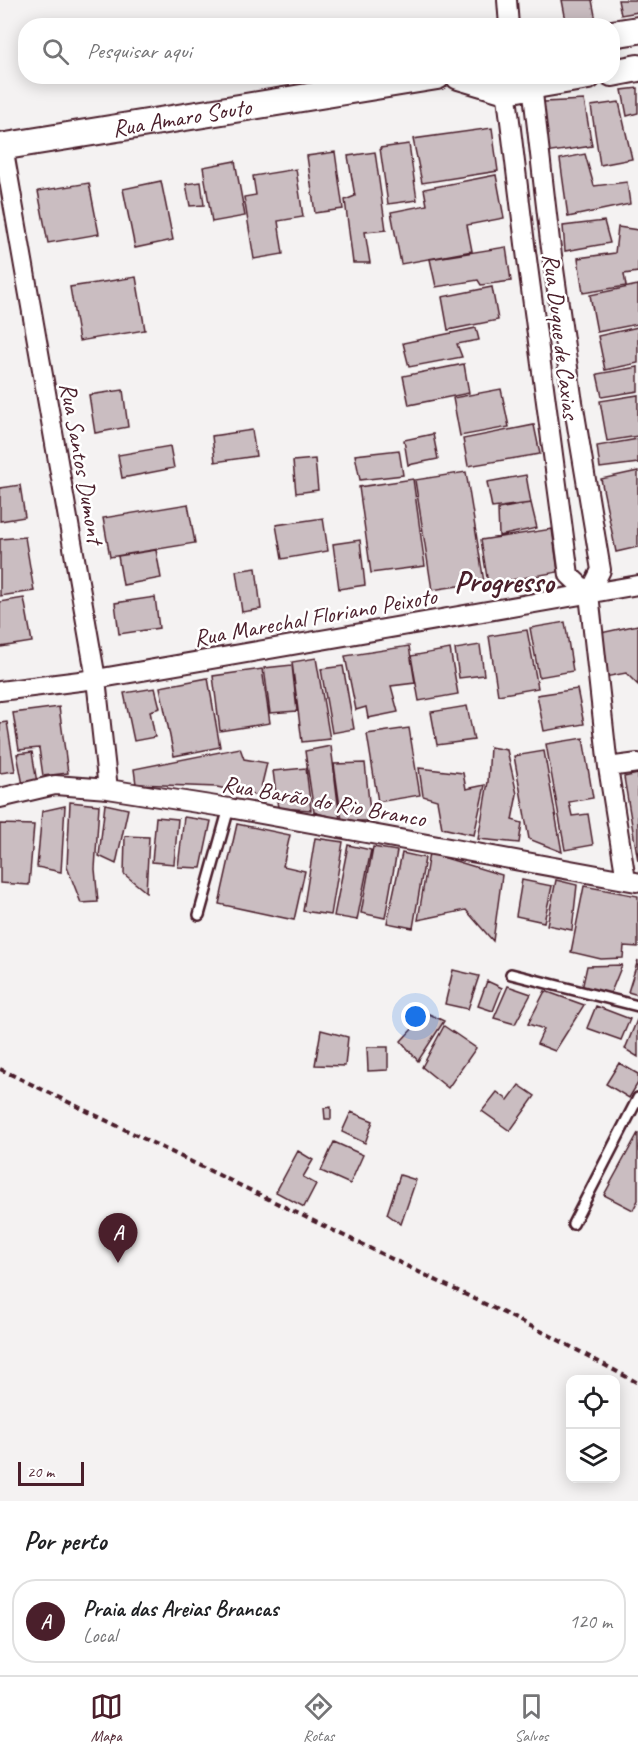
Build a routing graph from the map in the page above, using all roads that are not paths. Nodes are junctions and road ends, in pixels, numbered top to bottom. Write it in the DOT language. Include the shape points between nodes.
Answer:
graph roads {
  1 [pos="507,0"];
  2 [pos="510,18"];
  3 [pos="638,30"];
  4 [pos="620,33"];
  5 [pos="638,68"];
  6 [pos="620,71"];
  7 [pos="387,84"];
  8 [pos="505,84"];
  9 [pos="532,84"];
  10 [pos="2,146"];
  11 [pos="550,241"];
  12 [pos="525,244"];
  13 [pos="572,396"];
  14 [pos="545,400"];
  15 [pos="638,585"];
  16 [pos="589,594"];
  17 [pos="96,679"];
  18 [pos="0,691"];
  19 [pos="638,763"];
  20 [pos="608,767"];
  21 [pos="108,789"];
  22 [pos="0,798"];
  23 [pos="229,808"];
  24 [pos="632,882"];
  25 [pos="199,915"];
  26 [pos="511,974"];
  27 [pos="638,1006"];
  28 [pos="638,1098"];
  29 [pos="573,1224"];
  1 -- 2 [label="street"];
  3 -- 4 [label="street"];
  5 -- 6 [label="street"];
  7 -- 10 [label="street, Rua Amaro Souto"];
  8 -- 12 [label="street, Rua Duque de Caxias"];
  9 -- 11 [label="street, Rua Duque de Caxias"];
  10 -- 17 [label="street, Rua Santos Dumont"];
  11 -- 12 [label="street"];
  11 -- 13 [label="street, Rua Duque de Caxias"];
  12 -- 14 [label="street, Rua Duque de Caxias"];
  13 -- 14 [label="street"];
  13 -- 16 [label="street, Rua Duque de Caxias" via="601,570"];
  14 -- 16 [label="street, Rua Duque de Caxias" via="569,575"];
  15 -- 16 [label="street, Rua Marechal Floriano Peixoto"];
  16 -- 17 [label="street, Rua Marechal Floriano Peixoto"];
  16 -- 20 [label="street, Rua Duque de Caxias"];
  17 -- 18 [label="street, Rua Marechal Floriano Peixoto"];
  17 -- 21 [label="street, Rua Santos Dumont"];
  19 -- 20 [label="street"];
  20 -- 24 [label="street, Rua Duque de Caxias"];
  21 -- 22 [label="street, Rua Barão do Rio Branco" via="56,785"];
  21 -- 23 [label="street, Rua Barão do Rio Branco"];
  23 -- 24 [label="street, Rua Barão do Rio Branco"];
  23 -- 25 [label="lane"];
  26 -- 27 [label="lane"];
  28 -- 29 [label="lane"];
}
